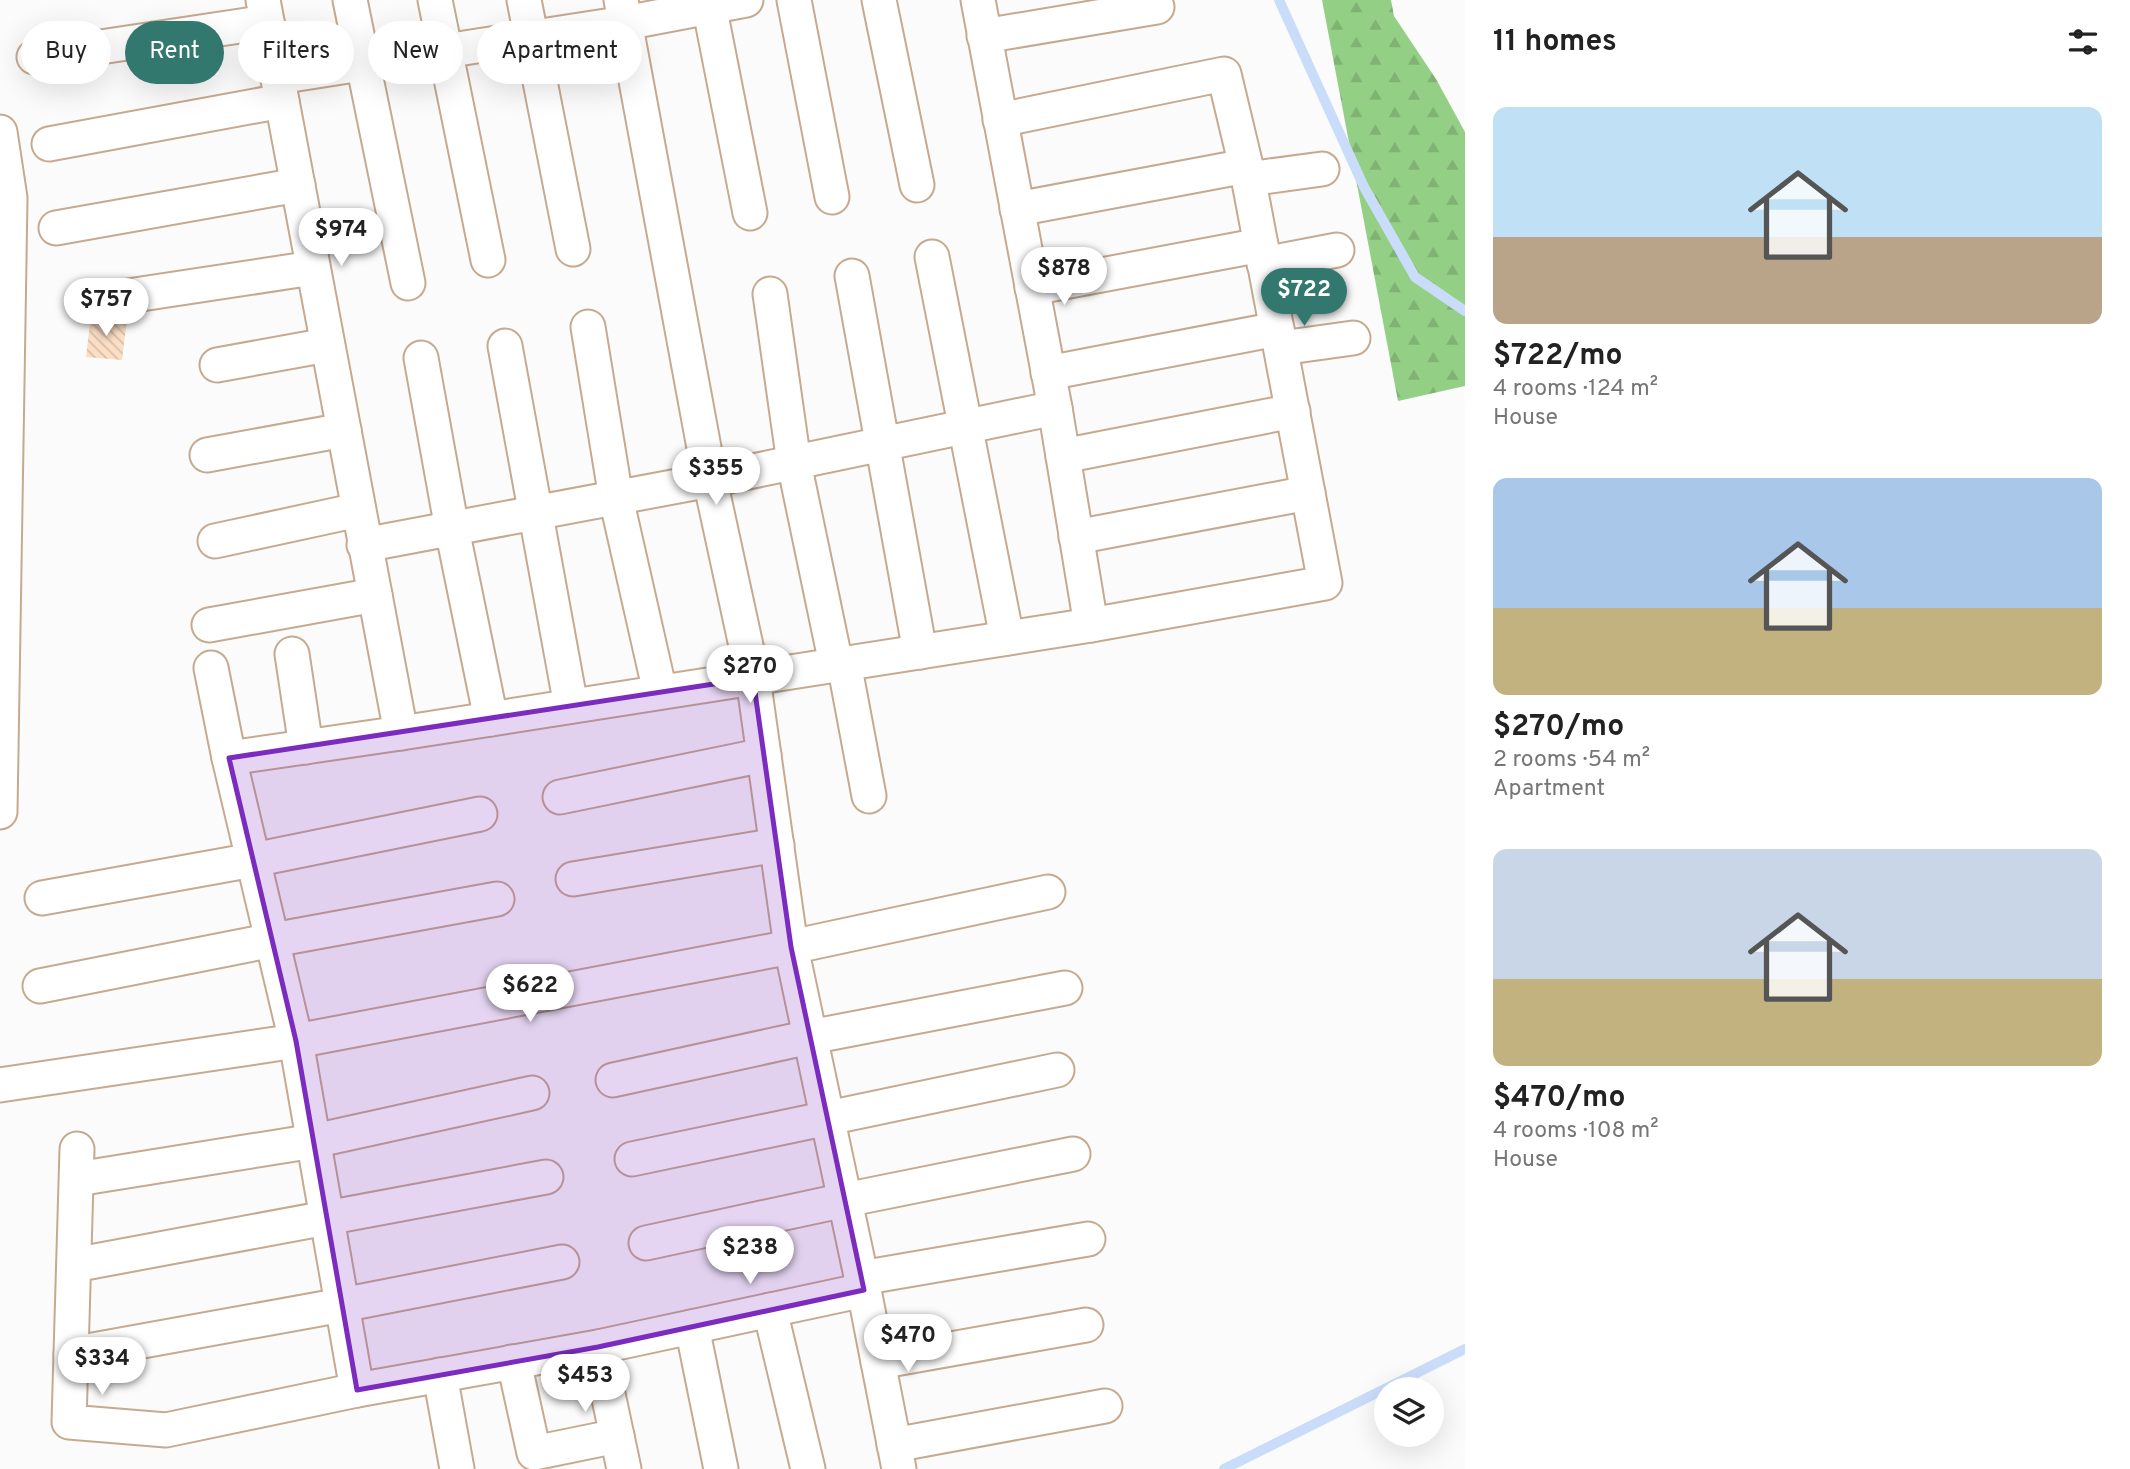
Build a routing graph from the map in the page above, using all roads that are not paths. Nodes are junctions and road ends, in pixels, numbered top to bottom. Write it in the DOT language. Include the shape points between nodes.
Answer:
graph roads {
  1 [pos="350,0"];
  2 [pos="435,0"];
  3 [pos="524,0"];
  4 [pos="746,0"];
  5 [pos="794,0"];
  6 [pos="879,0"];
  7 [pos="978,0"];
  8 [pos="708,4"];
  9 [pos="1157,7"];
  10 [pos="265,11"];
  11 [pos="623,11"];
  12 [pos="439,21"];
  13 [pos="528,21"];
  14 [pos="589,21"];
  15 [pos="984,36"];
  16 [pos="111,42"];
  17 [pos="368,64"];
  18 [pos="361,65"];
  19 [pos="452,84"];
  20 [pos="540,84"];
  21 [pos="280,89"];
  22 [pos="1000,120"];
  23 [pos="0,132"];
  24 [pos="49,144"];
  25 [pos="1322,169"];
  26 [pos="1247,172"];
  27 [pos="298,185"];
  28 [pos="917,185"];
  29 [pos="832,197"];
  30 [pos="1017,209"];
  31 [pos="750,213"];
  32 [pos="56,228"];
  33 [pos="573,250"];
  34 [pos="1337,250"];
  35 [pos="1263,255"];
  36 [pos="932,257"];
  37 [pos="488,260"];
  38 [pos="313,268"];
  39 [pos="852,276"];
  40 [pos="408,283"];
  41 [pos="1032,288"];
  42 [pos="770,294"];
  43 [pos="128,296"];
  44 [pos="588,327"];
  45 [pos="1353,338"];
  46 [pos="1279,339"];
  47 [pos="327,345"];
  48 [pos="505,346"];
  49 [pos="421,358"];
  50 [pos="217,365"];
  51 [pos="1048,373"];
  52 [pos="1055,408"];
  53 [pos="1293,411"];
  54 [pos="964,427"];
  55 [pos="344,430"];
  56 [pos="883,444"];
  57 [pos="207,455"];
  58 [pos="1063,456"];
  59 [pos="794,463"];
  60 [pos="710,481"];
  61 [pos="1308,493"];
  62 [pos="616,498"];
  63 [pos="358,510"];
  64 [pos="534,513"];
  65 [pos="452,529"];
  66 [pos="1076,537"];
  67 [pos="215,541"];
  68 [pos="365,545"];
  69 [pos="374,596"];
  70 [pos="209,625"];
  71 [pos="1091,625"];
  72 [pos="1007,638"];
  73 [pos="920,652"];
  74 [pos="292,654"];
  75 [pos="840,664"];
  76 [pos="211,668"];
  77 [pos="753,678"];
  78 [pos="660,692"];
  79 [pos="571,706"];
  80 [pos="491,719"];
  81 [pos="401,733"];
  82 [pos="306,747"];
  83 [pos="764,755"];
  84 [pos="229,758"];
  85 [pos="869,796"];
  86 [pos="560,797"];
  87 [pos="0,812"];
  88 [pos="480,814"];
  89 [pos="776,845"];
  90 [pos="253,860"];
  91 [pos="573,878"];
  92 [pos="1048,892"];
  93 [pos="42,898"];
  94 [pos="497,899"];
  95 [pos="272,940"];
  96 [pos="791,947"];
  97 [pos="40,986"];
  98 [pos="1065,988"];
  99 [pos="810,1038"];
  100 [pos="296,1041"];
  101 [pos="1057,1070"];
  102 [pos="613,1080"];
  103 [pos="0,1085"];
  104 [pos="531,1093"];
  105 [pos="828,1118"];
  106 [pos="314,1141"];
  107 [pos="1073,1154"];
  108 [pos="632,1159"];
  109 [pos="546,1177"];
  110 [pos="845,1199"];
  111 [pos="327,1218"];
  112 [pos="1088,1239"];
  113 [pos="646,1243"];
  114 [pos="562,1262"];
  115 [pos="74,1265"];
  116 [pos="862,1284"];
  117 [pos="342,1305"];
  118 [pos="770,1310"];
  119 [pos="1086,1325"];
  120 [pos="692,1327"];
  121 [pos="598,1347"];
  122 [pos="71,1354"];
  123 [pos="512,1362"];
  124 [pos="878,1362"];
  125 [pos="440,1375"];
  126 [pos="357,1390"];
  127 [pos="1105,1406"];
  128 [pos="617,1436"];
  129 [pos="896,1457"];
  130 [pos="457,1469"];
  131 [pos="624,1469"];
  132 [pos="721,1469"];
  133 [pos="808,1469"];
  1 -- 18 [label="street"];
  2 -- 12 [label="street"];
  3 -- 13 [label="street"];
  4 -- 8 [label="street"];
  5 -- 29 [label="street"];
  6 -- 28 [label="street"];
  7 -- 15 [label="street"];
  8 -- 11 [label="street"];
  8 -- 31 [label="street"];
  9 -- 15 [label="street"];
  10 -- 16 [label="street"];
  10 -- 21 [label="street"];
  11 -- 14 [label="street"];
  11 -- 60 [label="street"];
  15 -- 22 [label="street"];
  17 -- 18 [label="street"];
  18 -- 21 [label="street"];
  18 -- 40 [label="street"];
  19 -- 37 [label="street"];
  20 -- 33 [label="street"];
  21 -- 24 [label="street"];
  21 -- 27 [label="street"];
  22 -- 26 [label="street" via="1224,74"];
  22 -- 30 [label="street"];
  23 -- 87 [label="street" via="10,198"];
  25 -- 26 [label="street"];
  26 -- 30 [label="street"];
  26 -- 35 [label="street"];
  27 -- 32 [label="street"];
  27 -- 38 [label="street"];
  30 -- 41 [label="street"];
  34 -- 35 [label="street"];
  35 -- 41 [label="street"];
  35 -- 46 [label="street"];
  36 -- 54 [label="street"];
  38 -- 43 [label="street"];
  38 -- 47 [label="street"];
  39 -- 56 [label="street"];
  41 -- 51 [label="street"];
  42 -- 59 [label="street"];
  44 -- 62 [label="street"];
  45 -- 46 [label="street"];
  46 -- 51 [label="street"];
  46 -- 53 [label="street"];
  47 -- 50 [label="street"];
  47 -- 55 [label="street"];
  48 -- 64 [label="street"];
  49 -- 65 [label="street"];
  51 -- 52 [label="street"];
  52 -- 54 [label="street"];
  52 -- 58 [label="street"];
  53 -- 58 [label="street"];
  53 -- 61 [label="street"];
  54 -- 56 [label="street"];
  54 -- 72 [label="street"];
  55 -- 57 [label="street"];
  55 -- 63 [label="street"];
  56 -- 59 [label="street"];
  56 -- 73 [label="street"];
  58 -- 66 [label="street"];
  59 -- 60 [label="street"];
  59 -- 75 [label="street"];
  60 -- 62 [label="street"];
  60 -- 77 [label="street"];
  61 -- 66 [label="street"];
  61 -- 71 [label="street" via="1325,583"];
  62 -- 64 [label="street"];
  62 -- 78 [label="street"];
  63 -- 67 [label="street"];
  63 -- 68 [label="street"];
  64 -- 65 [label="street"];
  64 -- 79 [label="street"];
  65 -- 68 [label="street"];
  65 -- 80 [label="street"];
  66 -- 71 [label="street"];
  68 -- 69 [label="street"];
  69 -- 70 [label="street"];
  69 -- 81 [label="street"];
  71 -- 72 [label="street"];
  72 -- 73 [label="street"];
  73 -- 75 [label="street"];
  74 -- 82 [label="street"];
  75 -- 77 [label="street"];
  75 -- 85 [label="street"];
  76 -- 84 [label="street"];
  77 -- 78 [label="street"];
  77 -- 83 [label="street"];
  78 -- 79 [label="street"];
  79 -- 80 [label="street"];
  80 -- 81 [label="street"];
  81 -- 82 [label="street"];
  82 -- 84 [label="street"];
  83 -- 86 [label="street"];
  83 -- 89 [label="street"];
  84 -- 90 [label="street"];
  88 -- 90 [label="street"];
  89 -- 91 [label="street"];
  89 -- 96 [label="street"];
  90 -- 93 [label="street"];
  90 -- 95 [label="street"];
  92 -- 96 [label="street"];
  94 -- 95 [label="street"];
  95 -- 97 [label="street"];
  95 -- 100 [label="street"];
  96 -- 99 [label="street"];
  96 -- 100 [label="street"];
  98 -- 99 [label="street"];
  99 -- 102 [label="street"];
  99 -- 105 [label="street"];
  100 -- 103 [label="street"];
  100 -- 106 [label="street"];
  101 -- 105 [label="street"];
  104 -- 106 [label="street"];
  105 -- 108 [label="street"];
  105 -- 110 [label="street"];
  106 -- 111 [label="street"];
  106 -- 115 [label="street" via="77,1164"];
  107 -- 110 [label="street"];
  109 -- 111 [label="street"];
  110 -- 113 [label="street"];
  110 -- 116 [label="street"];
  111 -- 115 [label="street"];
  111 -- 117 [label="street"];
  112 -- 116 [label="street"];
  114 -- 117 [label="street"];
  115 -- 122 [label="street"];
  116 -- 118 [label="street"];
  116 -- 124 [label="street"];
  117 -- 122 [label="street"];
  117 -- 126 [label="street"];
  118 -- 120 [label="street"];
  118 -- 133 [label="street"];
  119 -- 124 [label="street"];
  120 -- 121 [label="street"];
  120 -- 132 [label="street"];
  121 -- 123 [label="street"];
  121 -- 128 [label="street"];
  122 -- 126 [label="street" via="69,1422 166,1430"];
  123 -- 125 [label="street"];
  123 -- 128 [label="street" via="534,1453"];
  124 -- 129 [label="street"];
  125 -- 126 [label="street"];
  125 -- 130 [label="street"];
  127 -- 129 [label="street"];
  128 -- 131 [label="street"];
}
